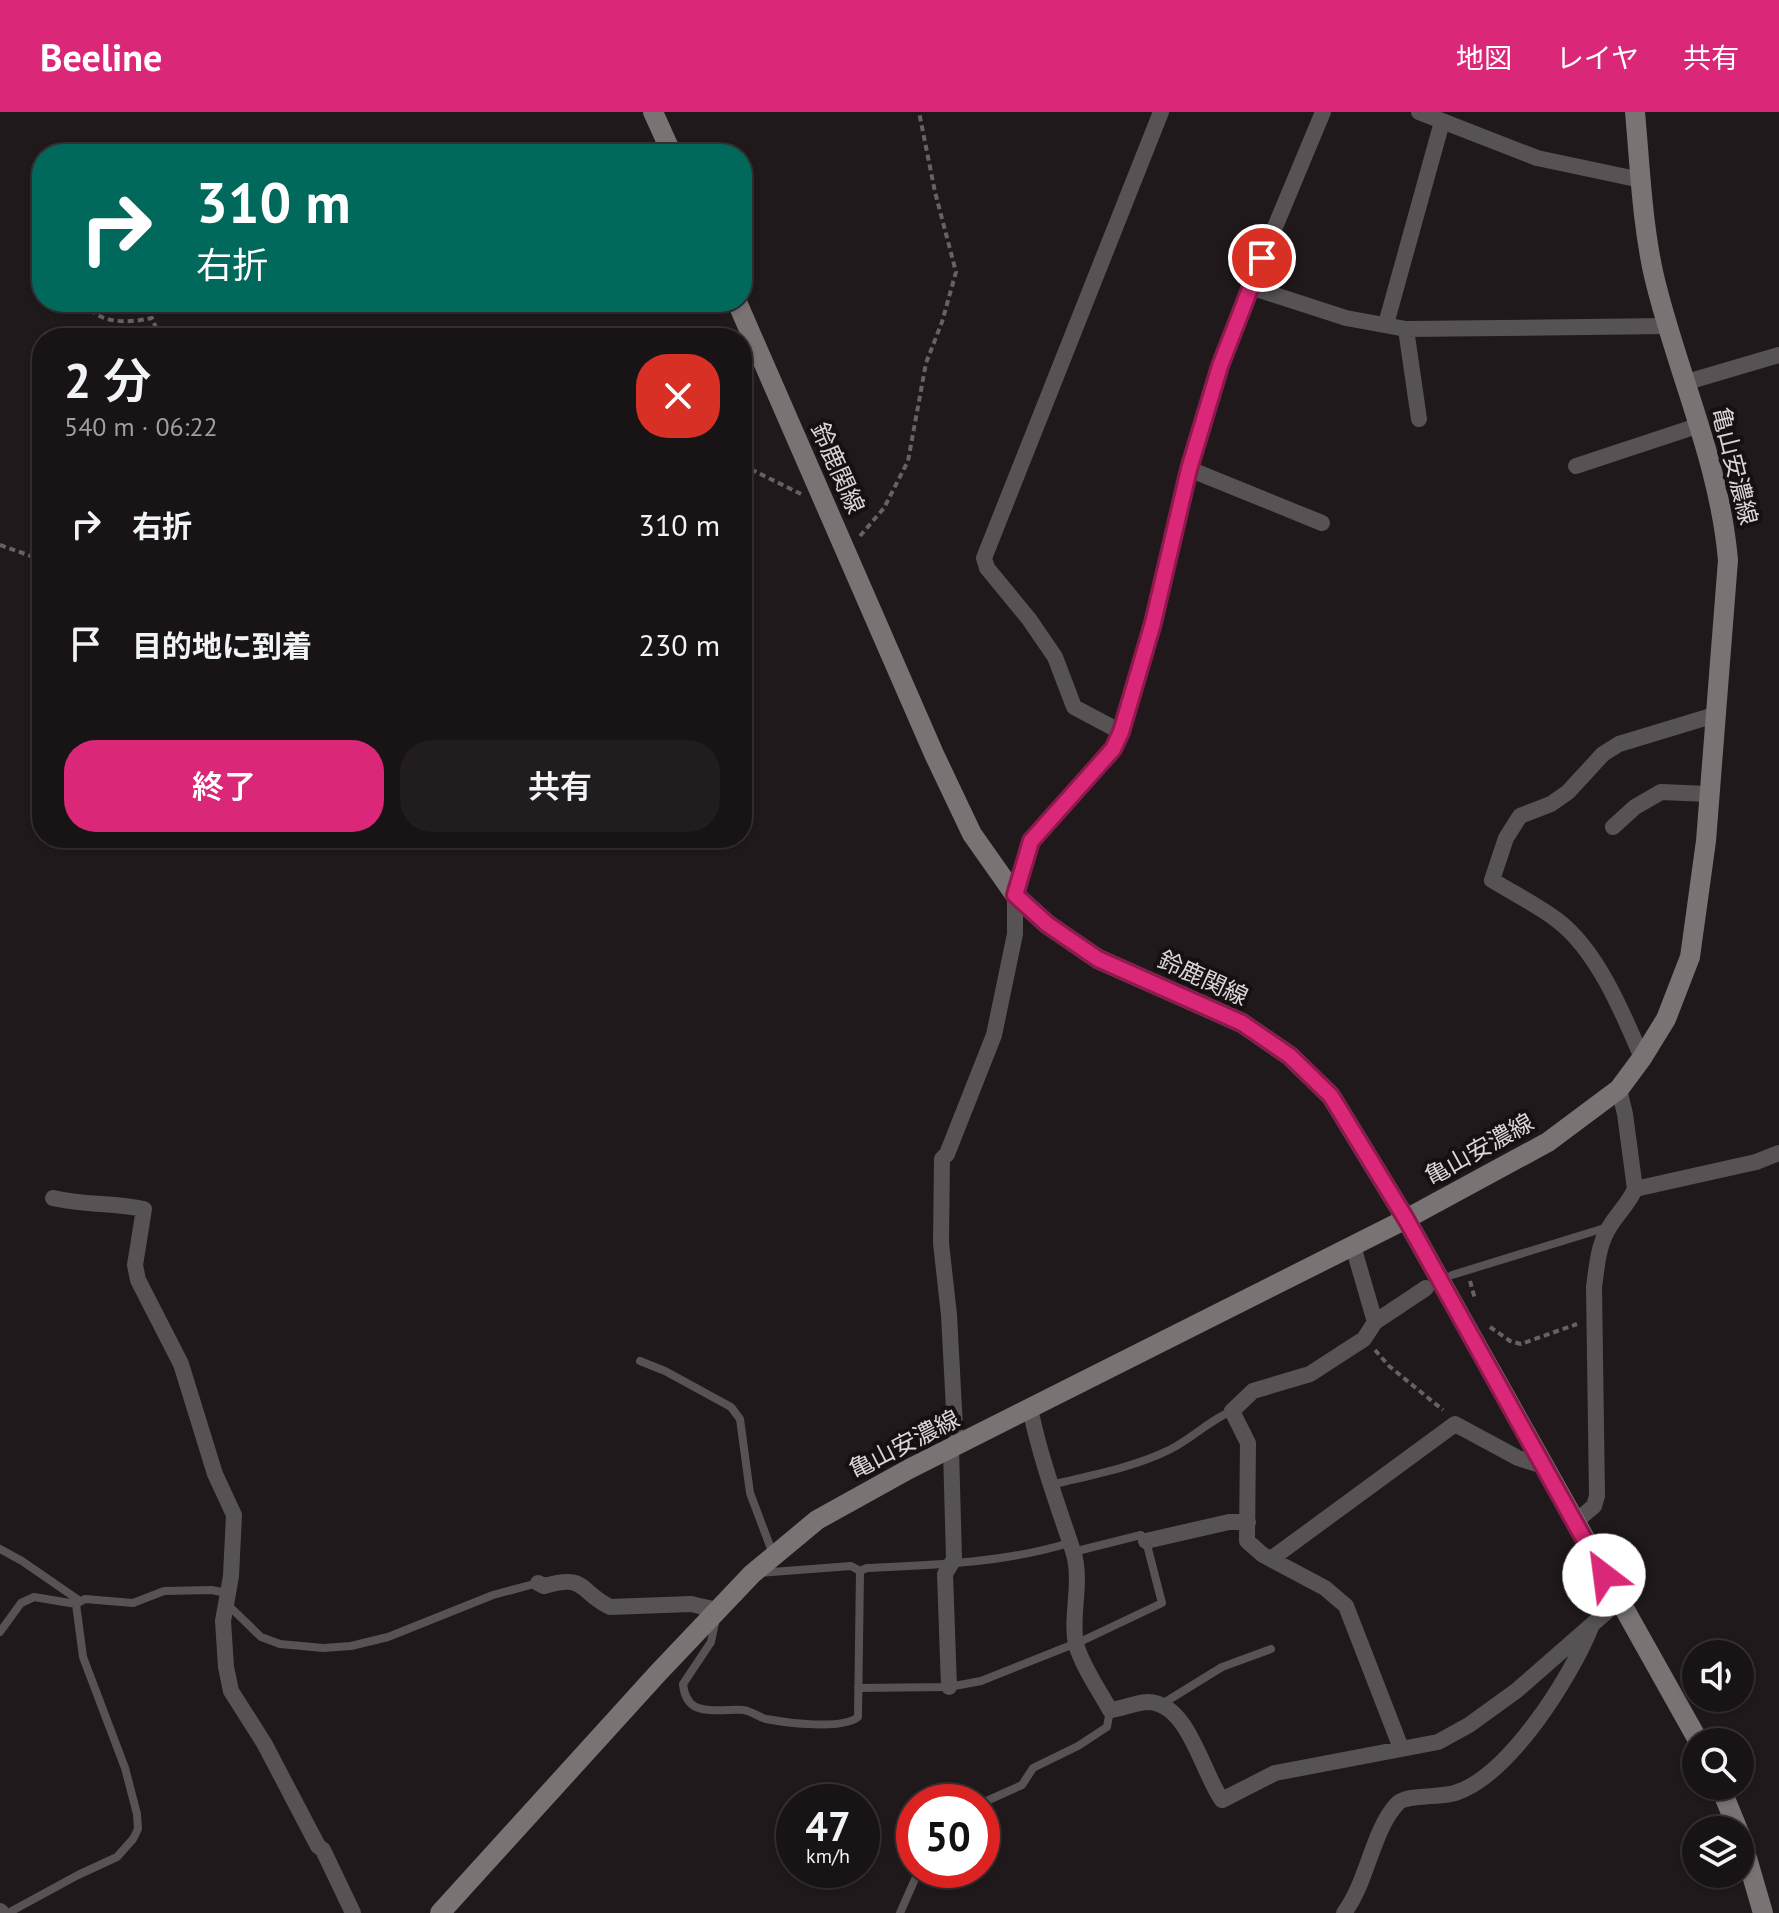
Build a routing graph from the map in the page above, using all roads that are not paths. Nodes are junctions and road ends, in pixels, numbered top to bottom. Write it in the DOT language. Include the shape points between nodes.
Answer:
graph roads {
  1 [pos="653,112"];
  2 [pos="1161,112"];
  3 [pos="1323,112"];
  4 [pos="1419,112"];
  5 [pos="1635,112"];
  6 [pos="1442,122"];
  7 [pos="667,144"];
  8 [pos="1641,180"];
  9 [pos="1250,287"];
  10 [pos="1386,324"];
  11 [pos="1668,326"];
  12 [pos="1406,329"];
  13 [pos="752,336"];
  14 [pos="1779,355"];
  15 [pos="1687,382"];
  16 [pos="1419,419"];
  17 [pos="1700,425"];
  18 [pos="1576,466"];
  19 [pos="1189,469"];
  20 [pos="1322,523"];
  21 [pos="1718,714"];
  22 [pos="1121,732"];
  23 [pos="1709,794"];
  24 [pos="1613,827"];
  25 [pos="1015,895"];
  26 [pos="1642,1058"];
  27 [pos="1619,1089"];
  28 [pos="1779,1153"];
  29 [pos="1635,1189"];
  30 [pos="53,1198"];
  31 [pos="1406,1219"];
  32 [pos="1609,1227"];
  33 [pos="1353,1246"];
  34 [pos="1452,1275"];
  35 [pos="1426,1288"];
  36 [pos="1375,1322"];
  37 [pos="640,1361"];
  38 [pos="1030,1408"];
  39 [pos="1232,1411"];
  40 [pos="953,1448"];
  41 [pos="1543,1466"];
  42 [pos="1050,1485"];
  43 [pos="1248,1522"];
  44 [pos="1574,1523"];
  45 [pos="1146,1541"];
  46 [pos="1071,1548"];
  47 [pos="0,1549"];
  48 [pos="773,1554"];
  49 [pos="1271,1559"];
  50 [pos="951,1564"];
  51 [pos="860,1571"];
  52 [pos="752,1574"];
  53 [pos="538,1583"];
  54 [pos="228,1598"];
  55 [pos="1619,1601"];
  56 [pos="78,1602"];
  57 [pos="717,1610"];
  58 [pos="1592,1624"];
  59 [pos="0,1632"];
  60 [pos="1076,1643"];
  61 [pos="1271,1649"];
  62 [pos="949,1687"];
  63 [pos="858,1688"];
  64 [pos="1162,1704"];
  65 [pos="1110,1710"];
  66 [pos="1691,1728"];
  67 [pos="1401,1748"];
  68 [pos="1000,1795"];
  69 [pos="1754,1883"];
  70 [pos="911,1888"];
  71 [pos="3,1912"];
  72 [pos="353,1913"];
  73 [pos="440,1913"];
  74 [pos="900,1913"];
  75 [pos="1344,1913"];
  76 [pos="1763,1913"];
  1 -- 7 [label="main road"];
  2 -- 22 [label="street" via="984,558 1055,657 1074,707"];
  3 -- 9 [label="street"];
  4 -- 6 [label="street"];
  5 -- 8 [label="main road, 亀山安濃線"];
  6 -- 8 [label="street" via="1537,158"];
  6 -- 10 [label="street"];
  8 -- 11 [label="main road, 亀山安濃線" via="1654,273"];
  9 -- 10 [label="street" via="1346,318"];
  9 -- 19 [label="street"];
  10 -- 12 [label="street"];
  11 -- 12 [label="street"];
  11 -- 15 [label="main road, 亀山安濃線"];
  12 -- 16 [label="street"];
  13 -- 25 [label="main road, 鈴鹿関線" via="972,834"];
  14 -- 15 [label="street"];
  15 -- 17 [label="main road, 亀山安濃線"];
  17 -- 18 [label="street"];
  17 -- 21 [label="main road, 亀山安濃線" via="1719,493 1728,560"];
  19 -- 20 [label="street"];
  19 -- 22 [label="street"];
  21 -- 23 [label="main road, 亀山安濃線"];
  21 -- 26 [label="street" via="1619,744 1603,754 1568,792 1520,816 1506,838 1492,880 1575,937 1618,1003"];
  22 -- 25 [label="street" via="1113,749 1031,841"];
  23 -- 24 [label="street" via="1661,792"];
  23 -- 26 [label="main road, 亀山安濃線" via="1690,957 1666,1019"];
  25 -- 31 [label="main road, 鈴鹿関線" via="1098,959 1242,1023 1290,1056 1331,1096"];
  25 -- 40 [label="street" via="1015,934 994,1035 942,1159 941,1243"];
  26 -- 27 [label="main road, 亀山安濃線"];
  27 -- 29 [label="street"];
  27 -- 31 [label="main road, 亀山安濃線" via="1548,1142"];
  28 -- 29 [label="street"];
  29 -- 32 [label="street"];
  30 -- 54 [label="street" via="144,1209 135,1265 138,1280 181,1364 215,1474 234,1515"];
  31 -- 33 [label="main road, 亀山安濃線"];
  31 -- 41 [label="main road, 鈴鹿関線"];
  32 -- 34 [label="lane"];
  32 -- 44 [label="street" via="1598,1253 1594,1287 1597,1496 1594,1506"];
  33 -- 36 [label="street"];
  33 -- 38 [label="main road, 亀山安濃線"];
  35 -- 36 [label="street"];
  36 -- 39 [label="street" via="1364,1339 1310,1374 1253,1391"];
  37 -- 48 [label="lane" via="731,1407 740,1419 750,1493"];
  38 -- 40 [label="main road, 亀山安濃線"];
  38 -- 42 [label="street"];
  39 -- 42 [label="lane" via="1172,1449 1131,1466"];
  39 -- 43 [label="street" via="1248,1443"];
  40 -- 48 [label="main road, 亀山安濃線" via="847,1502"];
  40 -- 50 [label="street"];
  41 -- 44 [label="main road, 鈴鹿関線"];
  41 -- 49 [label="street" via="1455,1424"];
  42 -- 46 [label="street"];
  43 -- 45 [label="street"];
  43 -- 49 [label="street" via="1247,1541"];
  44 -- 55 [label="main road, 鈴鹿関線"];
  45 -- 46 [label="lane" via="1141,1535"];
  45 -- 60 [label="lane" via="1162,1603"];
  46 -- 50 [label="lane"];
  46 -- 60 [label="street" via="1077,1573"];
  47 -- 56 [label="lane"];
  48 -- 52 [label="main road, 亀山安濃線"];
  49 -- 67 [label="street" via="1325,1588 1346,1606"];
  50 -- 51 [label="lane"];
  50 -- 62 [label="street" via="945,1574"];
  51 -- 52 [label="lane" via="851,1566"];
  51 -- 63 [label="lane"];
  52 -- 57 [label="main road, 亀山安濃線"];
  53 -- 54 [label="lane" via="388,1637 323,1648 261,1637"];
  53 -- 57 [label="street" via="580,1583 610,1607 691,1604"];
  54 -- 56 [label="lane" via="211,1590 164,1591 133,1603"];
  54 -- 72 [label="street" via="223,1621 231,1691 323,1850"];
  55 -- 58 [label="street"];
  55 -- 66 [label="main road, 鈴鹿関線"];
  56 -- 59 [label="lane" via="27,1599"];
  56 -- 71 [label="lane" via="83,1657 125,1768 138,1829 117,1857"];
  57 -- 63 [label="lane" via="711,1642 683,1684 689,1703 697,1708 748,1710 761,1718 814,1724 852,1722 858,1717"];
  57 -- 73 [label="main road, 亀山安濃線"];
  58 -- 67 [label="street" via="1469,1725 1438,1742"];
  58 -- 75 [label="street" via="1565,1681 1504,1758 1457,1793 1397,1803"];
  60 -- 62 [label="lane" via="981,1681"];
  60 -- 65 [label="street"];
  61 -- 64 [label="lane" via="1222,1667"];
  62 -- 63 [label="lane"];
  64 -- 65 [label="street" via="1144,1702"];
  64 -- 67 [label="street" via="1187,1730 1222,1800 1275,1773"];
  65 -- 68 [label="lane" via="1107,1727 1043,1761 1022,1785"];
  69 -- 76 [label="main road"];
  70 -- 74 [label="lane"];
}
